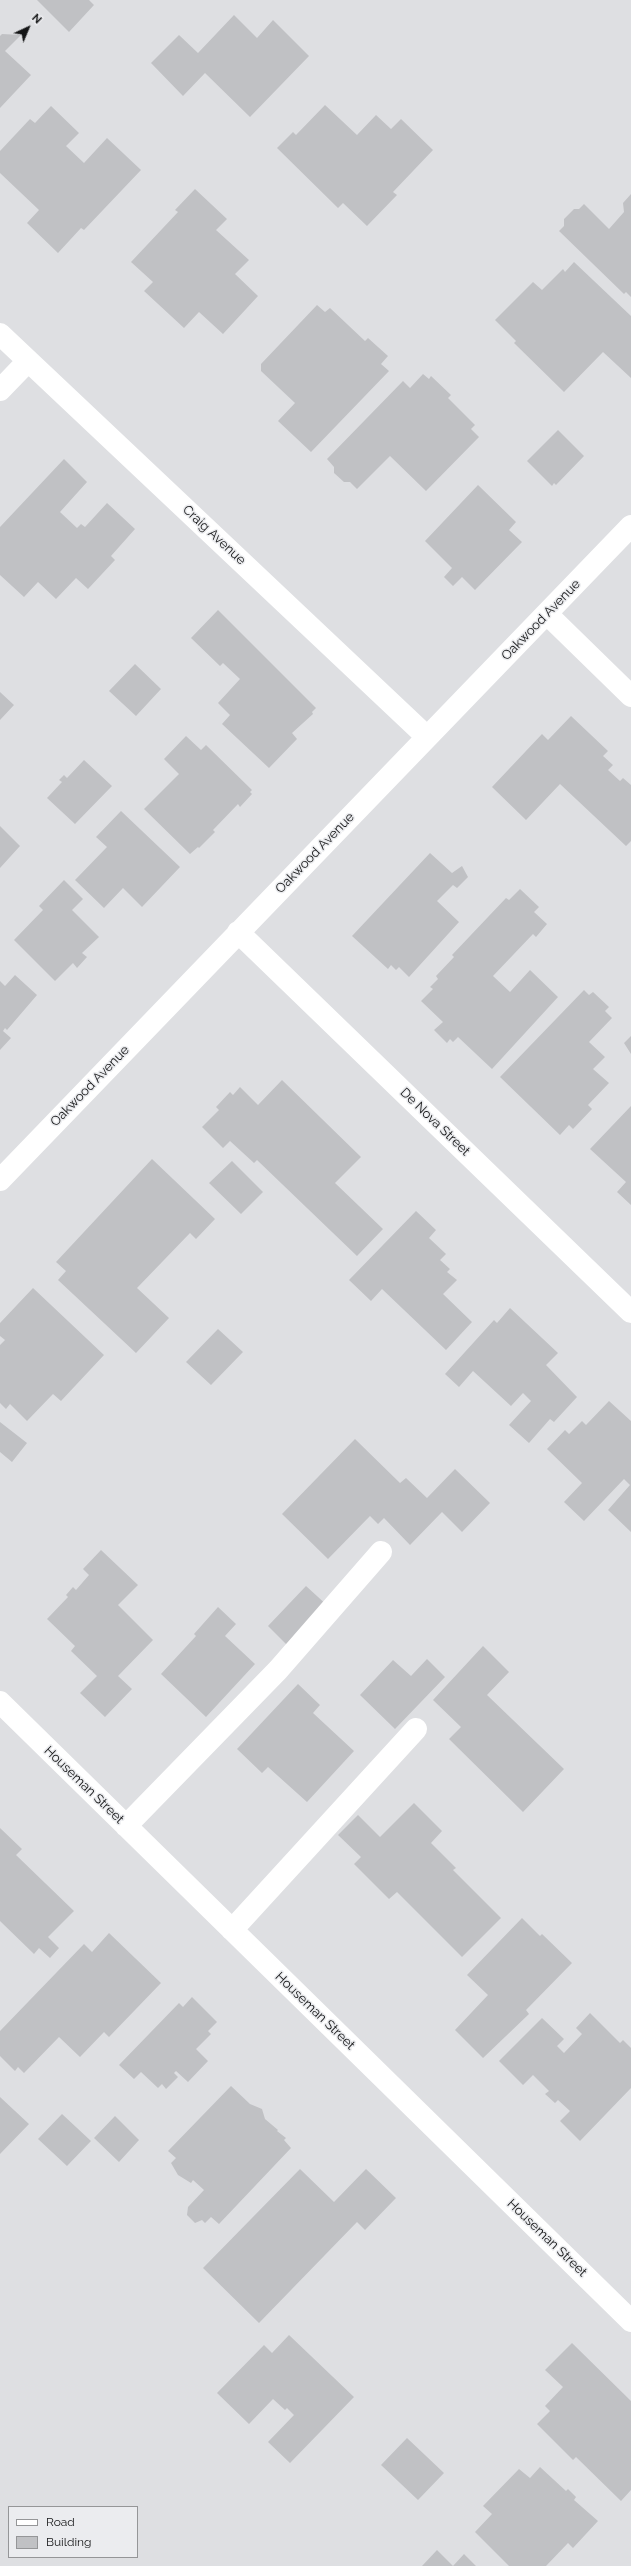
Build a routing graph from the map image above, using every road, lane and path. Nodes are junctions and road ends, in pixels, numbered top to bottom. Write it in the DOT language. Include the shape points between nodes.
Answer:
graph roads {
  1 [pos="0,334"];
  2 [pos="28,361"];
  3 [pos="0,390"];
  4 [pos="631,526"];
  5 [pos="547,614"];
  6 [pos="631,696"];
  7 [pos="427,737"];
  8 [pos="238,932"];
  9 [pos="0,1180"];
  10 [pos="631,1312"];
  11 [pos="381,1552"];
  12 [pos="0,1702"];
  13 [pos="416,1729"];
  14 [pos="126,1826"];
  15 [pos="232,1930"];
  16 [pos="631,2321"];
  1 -- 2 [label="street, Craig Avenue"];
  2 -- 3 [label="street"];
  2 -- 7 [label="street, Craig Avenue"];
  4 -- 5 [label="street, Oakwood Avenue"];
  5 -- 6 [label="street"];
  5 -- 7 [label="street, Oakwood Avenue"];
  7 -- 8 [label="street, Oakwood Avenue"];
  8 -- 9 [label="street, Oakwood Avenue"];
  8 -- 10 [label="street, De Nova Street"];
  11 -- 14 [label="street" via="278,1670"];
  12 -- 14 [label="street, Houseman Street"];
  13 -- 15 [label="street"];
  14 -- 15 [label="street, Houseman Street"];
  15 -- 16 [label="street, Houseman Street"];
}
